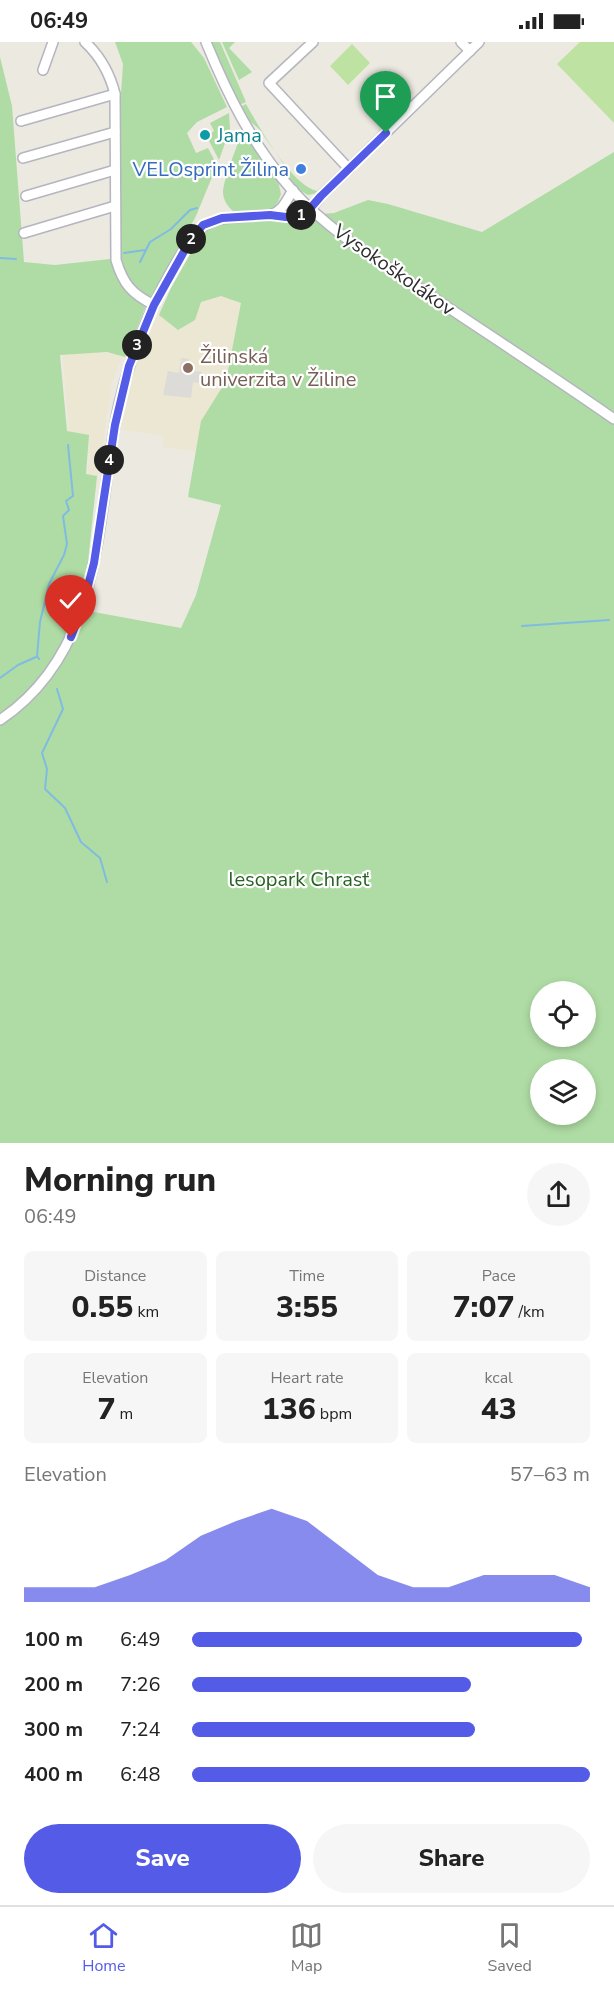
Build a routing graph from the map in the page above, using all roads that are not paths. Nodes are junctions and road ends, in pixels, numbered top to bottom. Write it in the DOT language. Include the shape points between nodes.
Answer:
graph roads {
  1 [pos="53,42"];
  2 [pos="86,42"];
  3 [pos="206,42"];
  4 [pos="313,42"];
  5 [pos="460,42"];
  6 [pos="479,42"];
  7 [pos="470,51"];
  8 [pos="42,70"];
  9 [pos="115,94"];
  10 [pos="21,121"];
  11 [pos="115,132"];
  12 [pos="23,158"];
  13 [pos="349,169"];
  14 [pos="115,170"];
  15 [pos="293,190"];
  16 [pos="26,196"];
  17 [pos="115,206"];
  18 [pos="310,208"];
  19 [pos="270,215"];
  20 [pos="24,233"];
  21 [pos="154,305"];
  22 [pos="614,420"];
  23 [pos="0,720"];
  1 -- 8 [label="street"];
  2 -- 9 [label="street" via="107,70"];
  3 -- 15 [label="street, Vysokoškolákov" via="249,133"];
  4 -- 13 [label="street" via="269,83"];
  5 -- 7 [label="street"];
  6 -- 7 [label="street"];
  7 -- 13 [label="street"];
  9 -- 10 [label="street"];
  9 -- 11 [label="street"];
  11 -- 12 [label="street"];
  11 -- 14 [label="street"];
  13 -- 18 [label="street"];
  14 -- 16 [label="street"];
  14 -- 17 [label="street"];
  15 -- 18 [label="street, Vysokoškolákov"];
  15 -- 19 [label="street" via="284,206"];
  17 -- 20 [label="street"];
  17 -- 21 [label="street" via="116,260 121,277 131,291"];
  18 -- 19 [label="street" via="300,216"];
  18 -- 22 [label="street, Vysokoškolákov" via="372,257"];
  19 -- 21 [label="street" via="222,218 203,225"];
  21 -- 23 [label="street" via="119,402 94,563 82,608 64,651 48,675 28,699"];
}
